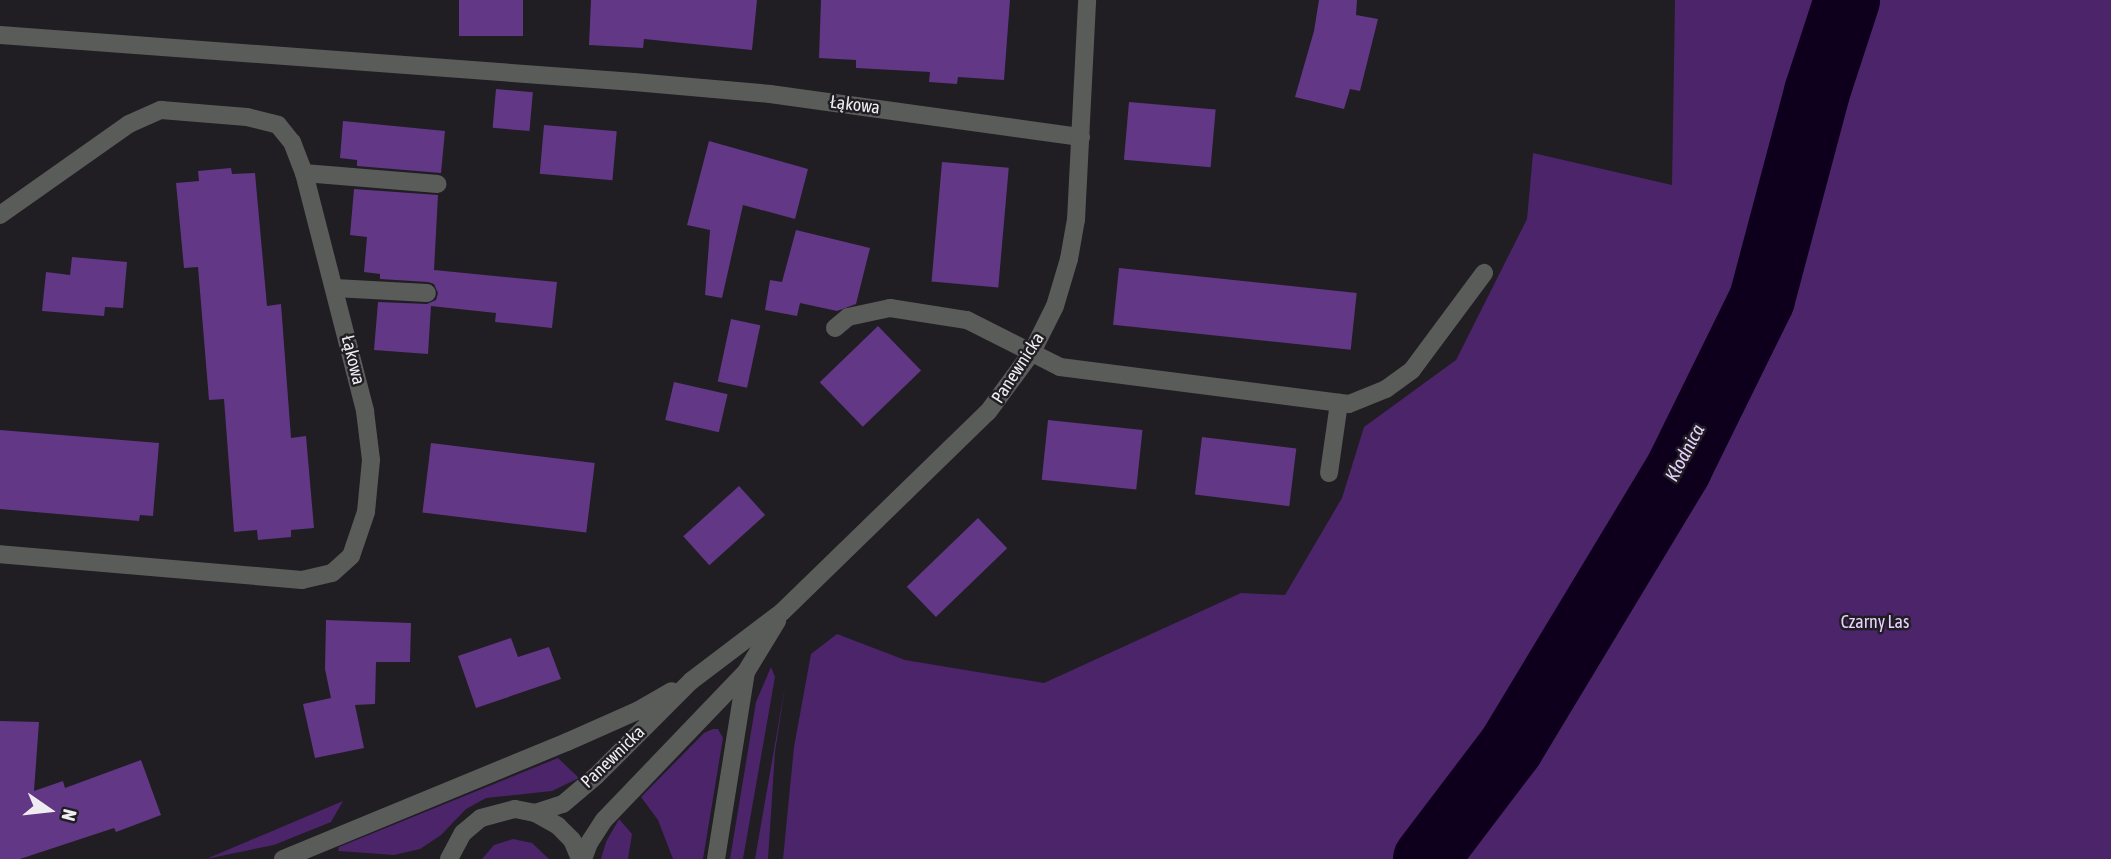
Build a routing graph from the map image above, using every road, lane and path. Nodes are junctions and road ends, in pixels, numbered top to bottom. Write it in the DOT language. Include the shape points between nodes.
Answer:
graph roads {
  1 [pos="1087,0"];
  2 [pos="0,35"];
  3 [pos="1081,137"];
  4 [pos="304,173"];
  5 [pos="438,184"];
  6 [pos="0,215"];
  7 [pos="1484,273"];
  8 [pos="335,288"];
  9 [pos="427,293"];
  10 [pos="835,328"];
  11 [pos="1032,352"];
  12 [pos="1339,403"];
  13 [pos="1329,473"];
  14 [pos="0,554"];
  15 [pos="782,612"];
  16 [pos="746,672"];
  17 [pos="691,681"];
  18 [pos="535,813"];
  19 [pos="447,856"];
  20 [pos="283,859"];
  21 [pos="582,859"];
  22 [pos="716,859"];
  1 -- 3 [label="street, Panewnicka"];
  2 -- 3 [label="street, Łąkowa" via="702,88"];
  3 -- 11 [label="street, Panewnicka" via="1069,259 1055,306"];
  4 -- 5 [label="street"];
  4 -- 6 [label="street, Łąkowa" via="292,142 278,125 247,117 161,110 129,124"];
  4 -- 8 [label="street, Łąkowa"];
  7 -- 12 [label="street" via="1412,370 1385,389 1349,404"];
  8 -- 9 [label="street"];
  8 -- 14 [label="street, Łąkowa" via="365,411 371,460 366,513 351,556 332,573 302,580"];
  10 -- 11 [label="street" via="848,317 890,308 967,320"];
  11 -- 12 [label="street" via="1060,367"];
  11 -- 15 [label="street, Panewnicka" via="988,412"];
  12 -- 13 [label="street"];
  15 -- 16 [label="street, Panewnicka"];
  15 -- 17 [label="street, Panewnicka"];
  16 -- 21 [label="street, Panewnicka" via="612,810"];
  16 -- 22 [label="street"];
  17 -- 18 [label="street, Panewnicka" via="580,790 563,804"];
  17 -- 20 [label="street" via="580,736"];
  18 -- 19 [label="street" via="515,809 481,818"];
  18 -- 21 [label="street" via="558,825"];
}
